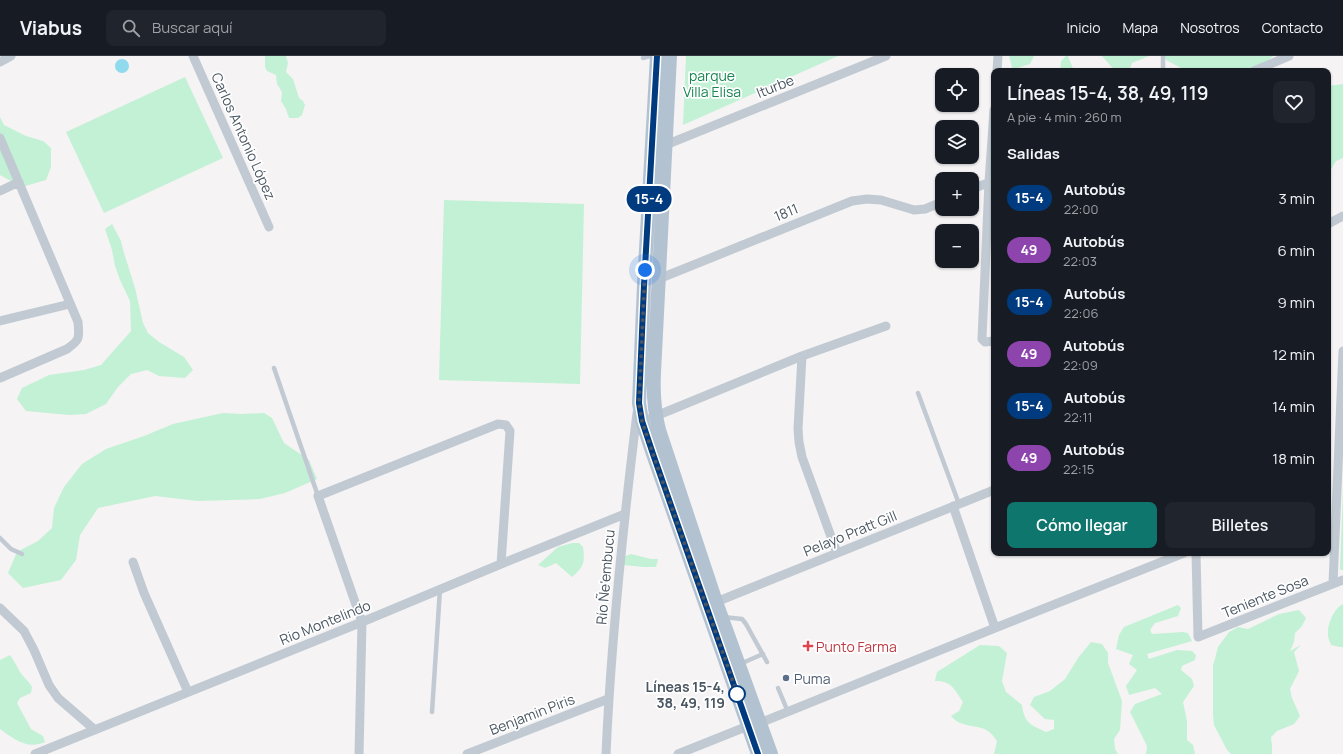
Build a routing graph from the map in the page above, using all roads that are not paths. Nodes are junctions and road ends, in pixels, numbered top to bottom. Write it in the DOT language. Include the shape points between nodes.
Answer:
graph roads {
  1 [pos="11,56"];
  2 [pos="193,56"];
  3 [pos="650,56"];
  4 [pos="657,56"];
  5 [pos="670,56"];
  6 [pos="886,56"];
  7 [pos="998,56"];
  8 [pos="1163,56"];
  9 [pos="1289,56"];
  10 [pos="643,58"];
  11 [pos="0,62"];
  12 [pos="1273,63"];
  13 [pos="997,68"];
  14 [pos="1163,68"];
  15 [pos="1261,68"];
  16 [pos="0,138"];
  17 [pos="666,145"];
  18 [pos="652,150"];
  19 [pos="991,181"];
  20 [pos="19,182"];
  21 [pos="979,187"];
  22 [pos="0,191"];
  23 [pos="991,197"];
  24 [pos="935,205"];
  25 [pos="1343,216"];
  26 [pos="1331,222"];
  27 [pos="269,227"];
  28 [pos="658,279"];
  29 [pos="644,285"];
  30 [pos="70,304"];
  31 [pos="0,321"];
  32 [pos="886,326"];
  33 [pos="991,341"];
  34 [pos="1343,351"];
  35 [pos="802,356"];
  36 [pos="274,368"];
  37 [pos="0,378"];
  38 [pos="918,393"];
  39 [pos="639,403"];
  40 [pos="649,418"];
  41 [pos="991,491"];
  42 [pos="318,496"];
  43 [pos="956,505"];
  44 [pos="625,514"];
  45 [pos="0,538"];
  46 [pos="837,553"];
  47 [pos="22,554"];
  48 [pos="1176,556"];
  49 [pos="1196,556"];
  50 [pos="133,562"];
  51 [pos="501,564"];
  52 [pos="1343,580"];
  53 [pos="1334,583"];
  54 [pos="440,589"];
  55 [pos="716,602"];
  56 [pos="0,608"];
  57 [pos="721,616"];
  58 [pos="362,622"];
  59 [pos="996,628"];
  60 [pos="763,654"];
  61 [pos="767,662"];
  62 [pos="739,665"];
  63 [pos="778,688"];
  64 [pos="188,692"];
  65 [pos="608,699"];
  66 [pos="432,712"];
  67 [pos="788,712"];
  68 [pos="754,725"];
  69 [pos="95,730"];
  70 [pos="35,754"];
  71 [pos="359,754"];
  72 [pos="466,754"];
  73 [pos="606,754"];
  74 [pos="678,754"];
  75 [pos="758,754"];
  76 [pos="771,754"];
  1 -- 11 [label="street"];
  2 -- 27 [label="street, Carlos Antonio López"];
  3 -- 10 [label="lane"];
  4 -- 18 [label="main road"];
  5 -- 17 [label="main road"];
  6 -- 17 [label="street, Iturbe"];
  7 -- 13 [label="street"];
  8 -- 14 [label="lane"];
  9 -- 12 [label="street"];
  12 -- 15 [label="street"];
  16 -- 20 [label="street"];
  17 -- 18 [label="street, Iturbe"];
  17 -- 28 [label="main road"];
  18 -- 29 [label="main road"];
  19 -- 21 [label="street"];
  20 -- 22 [label="street"];
  20 -- 30 [label="street"];
  23 -- 33 [label="street" via="982,339 985,342"];
  24 -- 28 [label="street, 1811" via="914,210 881,200 852,201"];
  25 -- 26 [label="street"];
  28 -- 29 [label="street, 1811"];
  28 -- 40 [label="main road" via="653,401"];
  29 -- 39 [label="main road"];
  30 -- 31 [label="street"];
  30 -- 37 [label="street" via="78,322 77,342 67,349"];
  32 -- 35 [label="street"];
  34 -- 53 [label="street"];
  35 -- 40 [label="street"];
  35 -- 46 [label="street" via="799,442 802,457"];
  36 -- 42 [label="lane"];
  38 -- 43 [label="lane"];
  39 -- 40 [label="main road"];
  39 -- 44 [label="street, Río Ñe'embucu"];
  40 -- 55 [label="main road" via="659,430"];
  40 -- 68 [label="main road" via="653,454"];
  41 -- 43 [label="street, Pelayo Pratt Gill"];
  42 -- 51 [label="street" via="498,424 506,424 510,431"];
  42 -- 58 [label="street"];
  43 -- 46 [label="street, Pelayo Pratt Gill"];
  43 -- 59 [label="street"];
  44 -- 51 [label="street, Rio Montelindo"];
  44 -- 65 [label="street, Río Ñe'embucu"];
  45 -- 47 [label="lane" via="11,549"];
  46 -- 55 [label="street, Pelayo Pratt Gill"];
  48 -- 59 [label="street"];
  49 -- 53 [label="street, Teniente Sosa" via="1198,637"];
  50 -- 64 [label="street"];
  51 -- 54 [label="street, Rio Montelindo"];
  52 -- 53 [label="street, Teniente Sosa"];
  54 -- 58 [label="street, Rio Montelindo"];
  54 -- 66 [label="lane"];
  55 -- 57 [label="main road"];
  56 -- 69 [label="street" via="24,631 49,685 58,698"];
  57 -- 60 [label="lane" via="742,619"];
  57 -- 62 [label="main road"];
  58 -- 64 [label="street, Rio Montelindo"];
  58 -- 71 [label="street"];
  59 -- 67 [label="street"];
  60 -- 61 [label="lane"];
  60 -- 62 [label="lane"];
  62 -- 68 [label="main road"];
  63 -- 67 [label="lane"];
  64 -- 69 [label="street, Rio Montelindo"];
  65 -- 72 [label="street, Benjamin Piris"];
  65 -- 73 [label="street, Río Ñe'embucu"];
  67 -- 68 [label="street"];
  68 -- 74 [label="street"];
  68 -- 75 [label="main road"];
  68 -- 76 [label="main road"];
  69 -- 70 [label="street, Rio Montelindo"];
}
